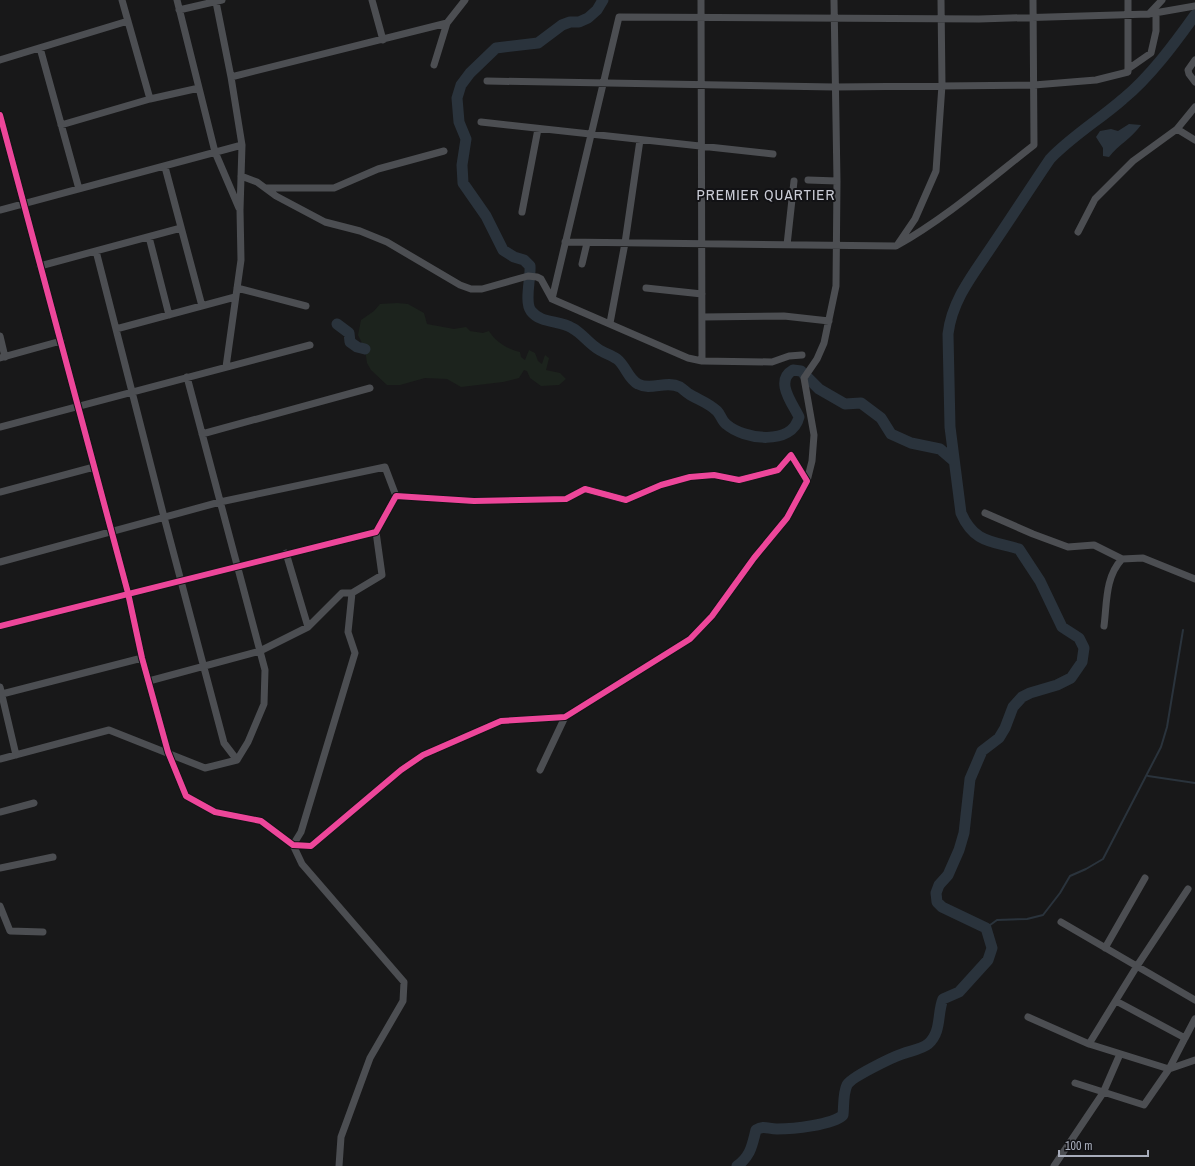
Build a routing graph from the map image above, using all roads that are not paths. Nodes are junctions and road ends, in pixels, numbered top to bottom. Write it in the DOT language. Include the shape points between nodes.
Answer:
graph roads {
  1 [pos="122,0"];
  2 [pos="177,0"];
  3 [pos="372,0"];
  4 [pos="465,0"];
  5 [pos="701,0"];
  6 [pos="834,0"];
  7 [pos="941,0"];
  8 [pos="1033,0"];
  9 [pos="1128,0"];
  10 [pos="1162,0"];
  11 [pos="1192,0"];
  12 [pos="219,1"];
  13 [pos="1195,5"];
  14 [pos="179,10"];
  15 [pos="1152,14"];
  16 [pos="1033,16"];
  17 [pos="1128,16"];
  18 [pos="701,17"];
  19 [pos="834,18"];
  20 [pos="940,18"];
  21 [pos="128,21"];
  22 [pos="447,23"];
  23 [pos="383,40"];
  24 [pos="40,48"];
  25 [pos="0,60"];
  26 [pos="1195,60"];
  27 [pos="434,65"];
  28 [pos="1128,69"];
  29 [pos="231,78"];
  30 [pos="487,81"];
  31 [pos="603,82"];
  32 [pos="1195,82"];
  33 [pos="701,85"];
  34 [pos="942,85"];
  35 [pos="1034,85"];
  36 [pos="834,87"];
  37 [pos="199,88"];
  38 [pos="150,99"];
  39 [pos="1195,107"];
  40 [pos="0,115"];
  41 [pos="482,122"];
  42 [pos="61,125"];
  43 [pos="538,129"];
  44 [pos="1177,129"];
  45 [pos="591,133"];
  46 [pos="3,140"];
  47 [pos="640,140"];
  48 [pos="1195,140"];
  49 [pos="242,145"];
  50 [pos="701,146"];
  51 [pos="444,151"];
  52 [pos="215,152"];
  53 [pos="773,154"];
  54 [pos="165,167"];
  55 [pos="241,176"];
  56 [pos="808,180"];
  57 [pos="794,181"];
  58 [pos="837,181"];
  59 [pos="79,188"];
  60 [pos="267,188"];
  61 [pos="24,203"];
  62 [pos="0,210"];
  63 [pos="240,210"];
  64 [pos="522,212"];
  65 [pos="181,228"];
  66 [pos="1078,232"];
  67 [pos="150,237"];
  68 [pos="565,242"];
  69 [pos="587,243"];
  70 [pos="625,243"];
  71 [pos="701,244"];
  72 [pos="788,245"];
  73 [pos="836,246"];
  74 [pos="896,246"];
  75 [pos="96,251"];
  76 [pos="582,264"];
  77 [pos="40,266"];
  78 [pos="237,288"];
  79 [pos="646,288"];
  80 [pos="702,294"];
  81 [pos="235,297"];
  82 [pos="552,298"];
  83 [pos="202,306"];
  84 [pos="306,306"];
  85 [pos="169,315"];
  86 [pos="702,317"];
  87 [pos="829,321"];
  88 [pos="610,323"];
  89 [pos="116,329"];
  90 [pos="0,336"];
  91 [pos="61,341"];
  92 [pos="310,345"];
  93 [pos="802,355"];
  94 [pos="2,358"];
  95 [pos="702,361"];
  96 [pos="226,367"];
  97 [pos="187,377"];
  98 [pos="370,388"];
  99 [pos="133,392"];
  100 [pos="78,407"];
  101 [pos="0,427"];
  102 [pos="202,434"];
  103 [pos="94,467"];
  104 [pos="807,481"];
  105 [pos="0,492"];
  106 [pos="396,496"];
  107 [pos="220,502"];
  108 [pos="985,513"];
  109 [pos="164,517"];
  110 [pos="112,532"];
  111 [pos="376,532"];
  112 [pos="286,554"];
  113 [pos="1122,559"];
  114 [pos="0,562"];
  115 [pos="237,566"];
  116 [pos="1195,579"];
  117 [pos="180,580"];
  118 [pos="128,593"];
  119 [pos="352,593"];
  120 [pos="0,626"];
  121 [pos="1104,626"];
  122 [pos="308,628"];
  123 [pos="260,651"];
  124 [pos="142,658"];
  125 [pos="203,666"];
  126 [pos="149,681"];
  127 [pos="1,691"];
  128 [pos="565,717"];
  129 [pos="168,752"];
  130 [pos="16,755"];
  131 [pos="0,759"];
  132 [pos="236,760"];
  133 [pos="540,770"];
  134 [pos="34,803"];
  135 [pos="0,812"];
  136 [pos="293,845"];
  137 [pos="53,857"];
  138 [pos="0,868"];
  139 [pos="1145,878"];
  140 [pos="1188,889"];
  141 [pos="0,906"];
  142 [pos="1061,922"];
  143 [pos="43,932"];
  144 [pos="1105,948"];
  145 [pos="1137,966"];
  146 [pos="1195,1000"];
  147 [pos="1116,1001"];
  148 [pos="1028,1017"];
  149 [pos="1195,1019"];
  150 [pos="1185,1038"];
  151 [pos="1090,1044"];
  152 [pos="1120,1054"];
  153 [pos="1195,1060"];
  154 [pos="1169,1069"];
  155 [pos="1075,1083"];
  156 [pos="1103,1093"];
  157 [pos="339,1166"];
  158 [pos="1054,1166"];
  1 -- 21 [label="street"];
  2 -- 14 [label="street"];
  3 -- 23 [label="street"];
  4 -- 22 [label="street"];
  5 -- 18 [label="street"];
  6 -- 19 [label="street"];
  7 -- 20 [label="street"];
  8 -- 16 [label="street"];
  9 -- 17 [label="street"];
  10 -- 15 [label="street"];
  11 -- 13 [label="street"];
  12 -- 14 [label="street"];
  12 -- 29 [label="street"];
  13 -- 15 [label="street"];
  14 -- 37 [label="street"];
  15 -- 17 [label="street"];
  15 -- 28 [label="street" via="1156,31 1151,53"];
  16 -- 17 [label="street"];
  16 -- 20 [label="street"];
  16 -- 35 [label="street"];
  17 -- 28 [label="street"];
  18 -- 19 [label="street"];
  18 -- 31 [label="street" via="619,17"];
  18 -- 33 [label="street"];
  19 -- 20 [label="street"];
  19 -- 36 [label="street"];
  20 -- 34 [label="street"];
  21 -- 24 [label="street"];
  21 -- 38 [label="street"];
  22 -- 23 [label="street"];
  22 -- 27 [label="street"];
  23 -- 29 [label="street"];
  24 -- 25 [label="street"];
  24 -- 42 [label="street"];
  26 -- 32 [label="street" via="1188,70"];
  28 -- 35 [label="street" via="1128,72 1096,80"];
  29 -- 49 [label="street"];
  30 -- 31 [label="street"];
  31 -- 33 [label="street"];
  31 -- 45 [label="street"];
  33 -- 36 [label="street"];
  33 -- 50 [label="street"];
  34 -- 35 [label="street"];
  34 -- 36 [label="street"];
  34 -- 74 [label="street" via="936,171 915,219"];
  35 -- 74 [label="street" via="1034,145 952,210"];
  36 -- 58 [label="street"];
  37 -- 38 [label="street"];
  37 -- 52 [label="street"];
  38 -- 42 [label="street"];
  39 -- 44 [label="street"];
  40 -- 46 [label="street"];
  41 -- 43 [label="street"];
  42 -- 59 [label="street"];
  43 -- 45 [label="street"];
  43 -- 64 [label="street"];
  44 -- 48 [label="street"];
  44 -- 66 [label="street" via="1133,160 1095,199"];
  45 -- 47 [label="street"];
  45 -- 68 [label="street"];
  46 -- 61 [label="street"];
  47 -- 50 [label="street"];
  47 -- 70 [label="street"];
  49 -- 52 [label="street"];
  49 -- 55 [label="street"];
  50 -- 53 [label="street"];
  50 -- 71 [label="street"];
  51 -- 60 [label="street" via="378,168 334,188"];
  52 -- 54 [label="street"];
  52 -- 63 [label="street"];
  54 -- 59 [label="street"];
  54 -- 65 [label="street"];
  55 -- 60 [label="street"];
  55 -- 63 [label="street"];
  56 -- 58 [label="street"];
  57 -- 72 [label="street"];
  58 -- 73 [label="street"];
  59 -- 61 [label="street"];
  60 -- 82 [label="street" via="276,196 325,222 360,230 387,242 460,285 482,289 528,276 537,277 541,279"];
  61 -- 62 [label="street"];
  61 -- 77 [label="street"];
  63 -- 78 [label="street" via="241,260"];
  65 -- 67 [label="street"];
  65 -- 83 [label="street"];
  67 -- 75 [label="street"];
  67 -- 85 [label="street"];
  68 -- 69 [label="street"];
  68 -- 82 [label="street"];
  69 -- 70 [label="street"];
  69 -- 76 [label="street"];
  70 -- 71 [label="street"];
  70 -- 88 [label="street"];
  71 -- 72 [label="street"];
  71 -- 80 [label="street"];
  72 -- 73 [label="street"];
  73 -- 74 [label="street"];
  73 -- 87 [label="street" via="836,286"];
  75 -- 77 [label="street"];
  75 -- 89 [label="street"];
  77 -- 91 [label="street"];
  78 -- 81 [label="street"];
  78 -- 84 [label="street"];
  79 -- 80 [label="street"];
  80 -- 86 [label="street"];
  81 -- 83 [label="street"];
  81 -- 96 [label="street"];
  82 -- 88 [label="street"];
  83 -- 85 [label="street"];
  85 -- 89 [label="street"];
  86 -- 87 [label="street" via="784,316"];
  86 -- 95 [label="street"];
  87 -- 104 [label="street" via="817,359 805,375 814,435"];
  88 -- 95 [label="street" via="688,358"];
  89 -- 99 [label="street"];
  90 -- 94 [label="street"];
  91 -- 94 [label="street"];
  91 -- 100 [label="street"];
  92 -- 96 [label="street"];
  93 -- 95 [label="street" via="772,362"];
  96 -- 97 [label="street"];
  97 -- 99 [label="street"];
  97 -- 102 [label="street"];
  98 -- 102 [label="street"];
  99 -- 100 [label="street"];
  99 -- 109 [label="street"];
  100 -- 101 [label="street"];
  100 -- 103 [label="street"];
  102 -- 107 [label="street"];
  103 -- 105 [label="street"];
  103 -- 110 [label="street"];
  104 -- 106 [label="street" via="791,455 778,470 739,480 714,475 690,477 661,485 626,500 585,489 566,499 474,501"];
  104 -- 128 [label="street" via="787,518 712,616 690,639"];
  106 -- 107 [label="street" via="385,466"];
  106 -- 111 [label="street"];
  107 -- 109 [label="street"];
  107 -- 115 [label="street"];
  108 -- 113 [label="street" via="1068,547 1094,545"];
  109 -- 110 [label="street"];
  109 -- 117 [label="street"];
  110 -- 114 [label="street"];
  110 -- 118 [label="street"];
  111 -- 112 [label="street"];
  111 -- 119 [label="street" via="382,575"];
  112 -- 115 [label="street"];
  112 -- 122 [label="street"];
  113 -- 116 [label="street" via="1143,558"];
  113 -- 121 [label="street" via="1116,566 1108,588"];
  115 -- 117 [label="street"];
  115 -- 123 [label="street"];
  117 -- 118 [label="street"];
  117 -- 125 [label="street"];
  118 -- 120 [label="street"];
  118 -- 124 [label="street"];
  119 -- 122 [label="street" via="342,594"];
  119 -- 136 [label="street" via="348,632 355,653 301,832"];
  122 -- 123 [label="street"];
  123 -- 125 [label="street"];
  123 -- 132 [label="street" via="265,670 264,704 248,742"];
  124 -- 126 [label="street"];
  124 -- 127 [label="street"];
  125 -- 126 [label="street"];
  125 -- 132 [label="street" via="224,743"];
  126 -- 129 [label="street"];
  127 -- 130 [label="street"];
  128 -- 133 [label="street"];
  128 -- 136 [label="street" via="501,721 423,755 401,770 311,846"];
  129 -- 130 [label="street" via="109,730"];
  129 -- 132 [label="street" via="205,768"];
  129 -- 136 [label="street" via="186,796 215,812 261,821"];
  130 -- 131 [label="street"];
  134 -- 135 [label="street"];
  136 -- 157 [label="street" via="302,864 404,982 403,1001 370,1058 340,1137"];
  137 -- 138 [label="street"];
  139 -- 144 [label="street"];
  140 -- 145 [label="street"];
  141 -- 143 [label="street" via="10,931"];
  142 -- 144 [label="street"];
  144 -- 145 [label="street"];
  145 -- 146 [label="street"];
  145 -- 147 [label="street"];
  147 -- 150 [label="street"];
  147 -- 151 [label="street"];
  148 -- 151 [label="street"];
  149 -- 150 [label="street"];
  150 -- 154 [label="street"];
  151 -- 152 [label="street"];
  152 -- 154 [label="street"];
  152 -- 156 [label="street"];
  153 -- 154 [label="street"];
  154 -- 156 [label="street" via="1144,1105"];
  155 -- 156 [label="street"];
  156 -- 158 [label="street"];
}
